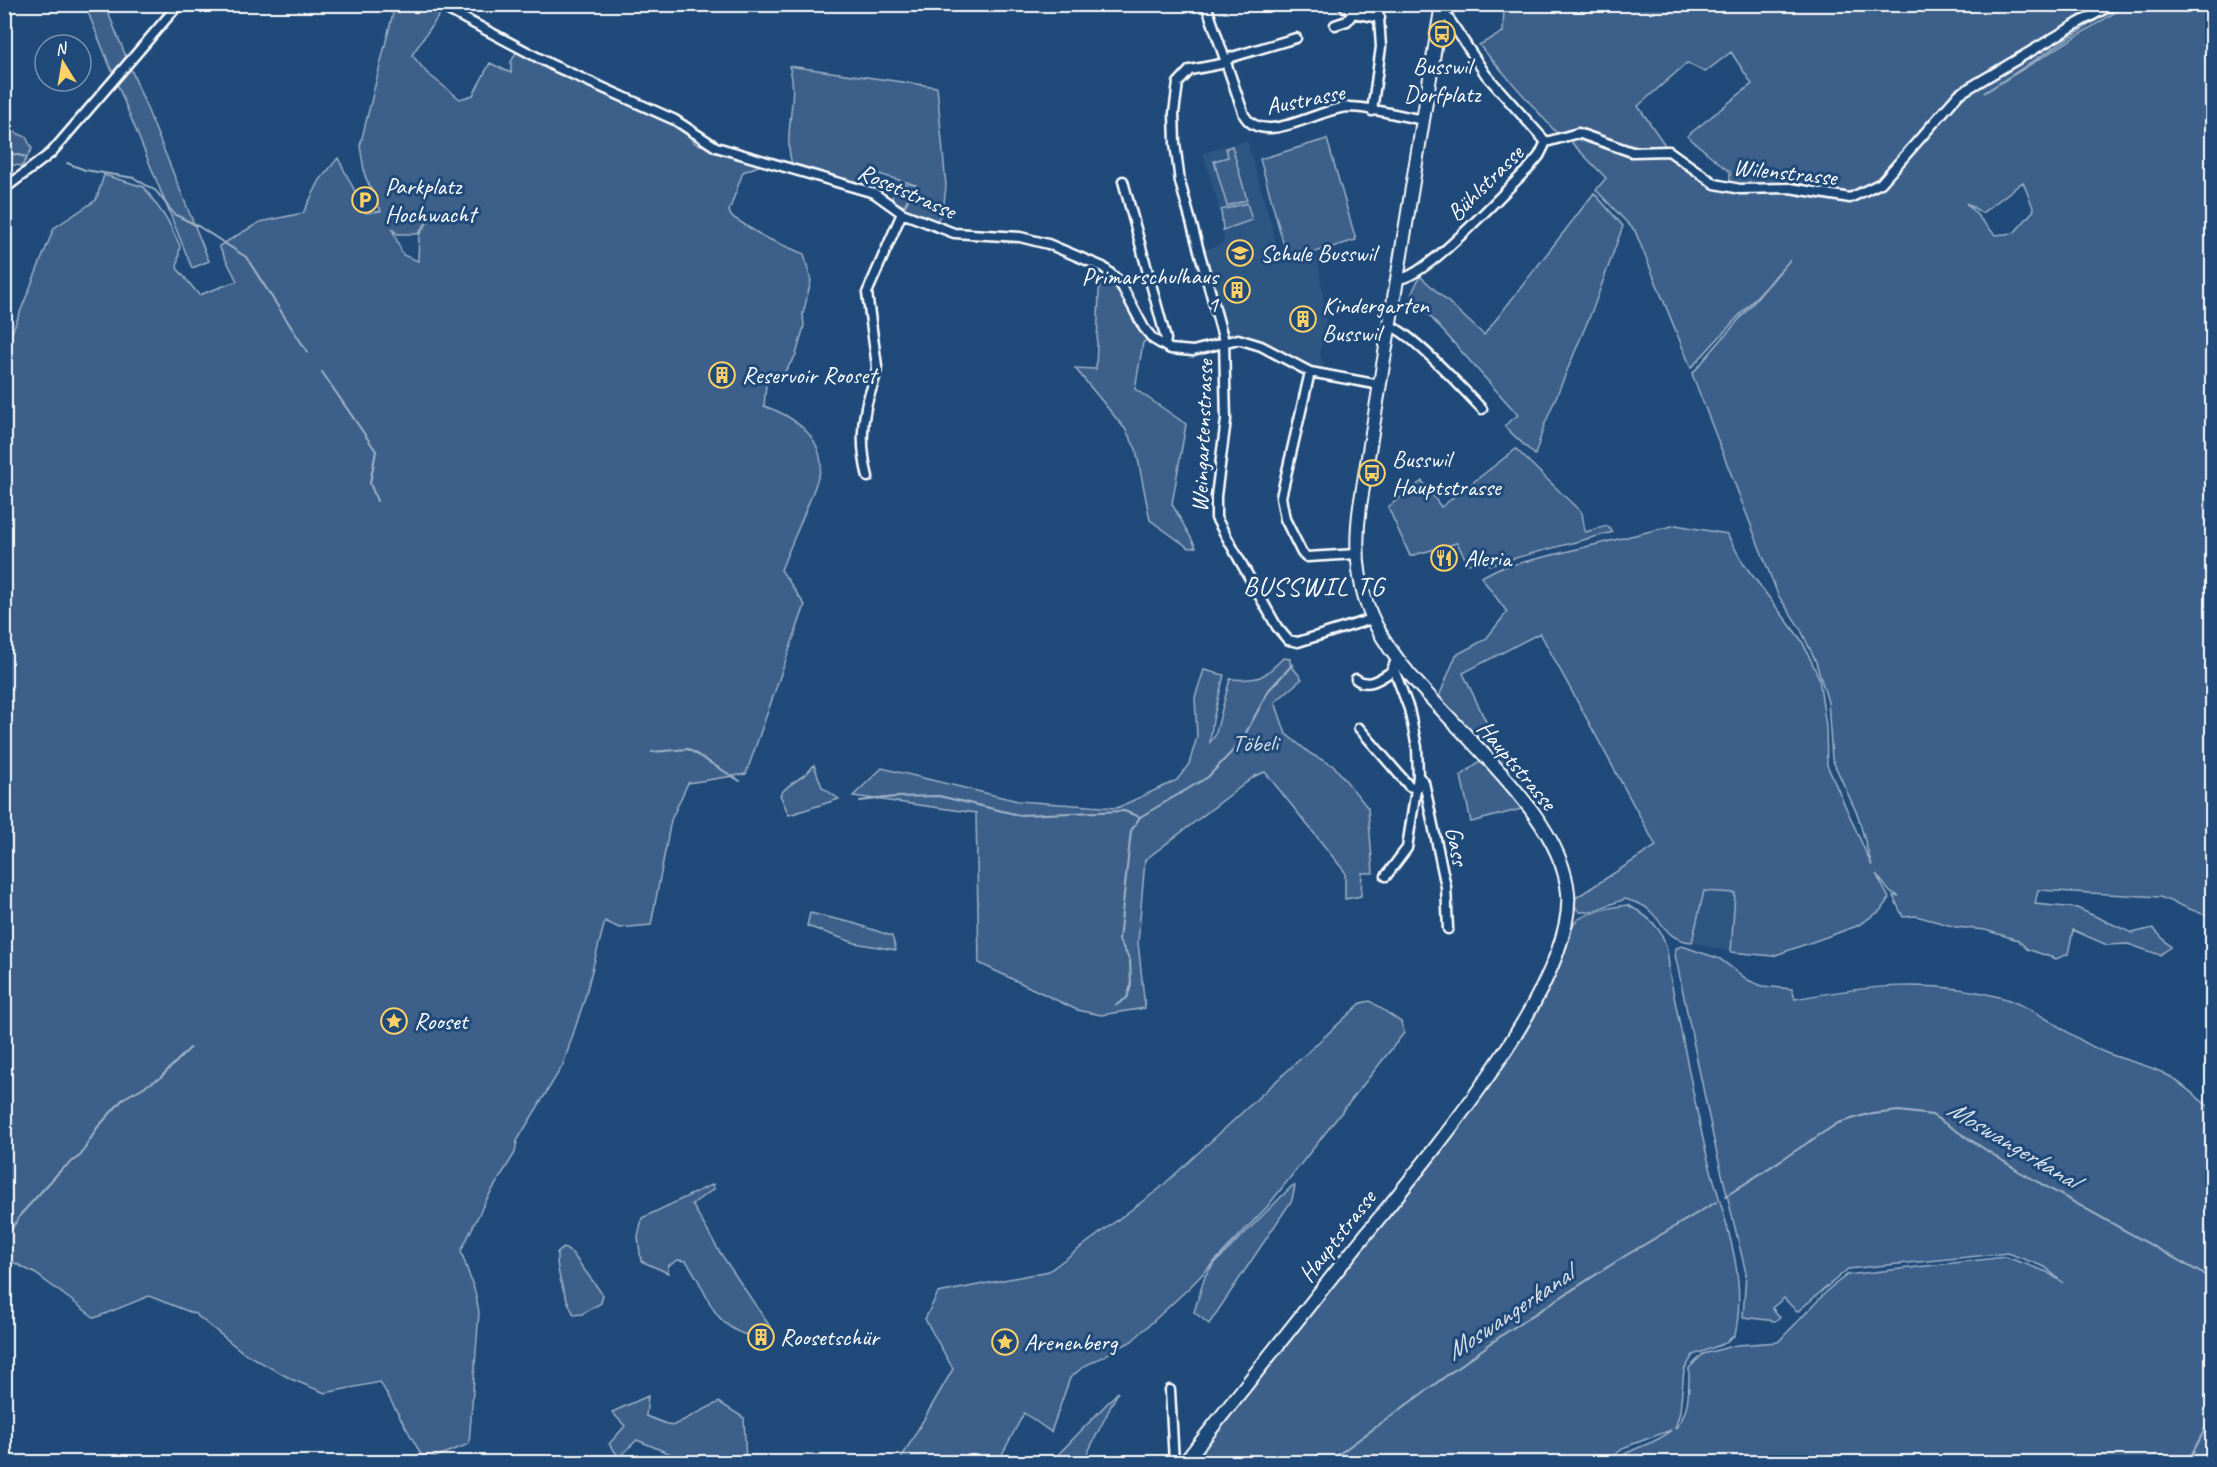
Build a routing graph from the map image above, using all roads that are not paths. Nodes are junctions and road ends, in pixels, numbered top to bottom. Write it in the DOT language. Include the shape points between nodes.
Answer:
graph roads {
  1 [pos="179,4"];
  2 [pos="437,4"];
  3 [pos="1206,4"];
  4 [pos="1342,4"];
  5 [pos="1378,4"];
  6 [pos="2114,4"];
  7 [pos="1441,9"];
  8 [pos="1353,13"];
  9 [pos="1380,18"];
  10 [pos="1335,25"];
  11 [pos="1296,38"];
  12 [pos="1225,61"];
  13 [pos="1372,111"];
  14 [pos="1423,120"];
  15 [pos="1546,142"];
  16 [pos="1124,181"];
  17 [pos="4,189"];
  18 [pos="902,213"];
  19 [pos="1397,279"];
  20 [pos="1389,326"];
  21 [pos="1224,341"];
  22 [pos="1166,346"];
  23 [pos="1310,372"];
  24 [pos="1380,385"];
  25 [pos="1482,409"];
  26 [pos="868,477"];
  27 [pos="1357,554"];
  28 [pos="1372,619"];
  29 [pos="1395,665"];
  30 [pos="1356,679"];
  31 [pos="1359,728"];
  32 [pos="1418,776"];
  33 [pos="1417,788"];
  34 [pos="1386,876"];
  35 [pos="1448,929"];
  36 [pos="1170,1390"];
  37 [pos="4,1459"];
  38 [pos="10,1462"];
  39 [pos="1174,1462"];
  40 [pos="1185,1462"];
  1 -- 17 [label="street" via="51,153"];
  2 -- 18 [label="street, Rosetstrasse" via="552,65 675,120 717,147 874,193"];
  3 -- 12 [label="street, Austrasse"];
  4 -- 8 [label="street"];
  5 -- 9 [label="street"];
  6 -- 15 [label="street, Wilenstrasse" via="1959,94 1881,183 1850,198 1790,188 1740,189 1714,184 1669,151 1632,152 1578,133"];
  7 -- 14 [label="street, Hauptstrasse"];
  7 -- 15 [label="street, Bühlstrasse" via="1486,75"];
  8 -- 9 [label="street"];
  8 -- 10 [label="street" via="1347,21"];
  9 -- 13 [label="street" via="1381,47"];
  11 -- 12 [label="street"];
  12 -- 13 [label="street, Austrasse" via="1244,115 1260,129 1343,108"];
  12 -- 21 [label="street" via="1185,73 1178,83 1174,113 1180,182"];
  13 -- 14 [label="street, Austrasse"];
  14 -- 19 [label="street, Hauptstrasse"];
  15 -- 19 [label="street, Bühlstrasse" via="1528,169 1445,250 1409,277"];
  16 -- 22 [label="street"];
  18 -- 22 [label="street, Rosetstrasse" via="962,235 1020,237 1048,244 1103,267 1119,281 1144,328"];
  18 -- 26 [label="street" via="867,293 877,366 866,407 862,453"];
  19 -- 20 [label="street, Hauptstrasse"];
  20 -- 24 [label="street, Hauptstrasse"];
  20 -- 25 [label="street" via="1412,340"];
  21 -- 22 [label="street" via="1193,351"];
  21 -- 23 [label="street" via="1238,339 1261,346"];
  21 -- 28 [label="street, Weingartenstrasse" via="1226,420 1215,508 1221,530 1288,640 1298,642"];
  23 -- 24 [label="street"];
  23 -- 27 [label="street" via="1283,484 1282,510 1307,557"];
  24 -- 27 [label="street, Hauptstrasse" via="1360,506"];
  27 -- 28 [label="street, Hauptstrasse"];
  28 -- 29 [label="street, Hauptstrasse"];
  29 -- 30 [label="street" via="1372,683"];
  29 -- 32 [label="street" via="1411,719"];
  29 -- 40 [label="street, Hauptstrasse" via="1502,775 1535,817 1566,880 1565,930 1535,1001 1481,1085"];
  31 -- 33 [label="street" via="1409,786"];
  32 -- 33 [label="street"];
  32 -- 35 [label="street, Gass" via="1423,777 1444,879"];
  33 -- 34 [label="street" via="1407,848"];
  36 -- 39 [label="street"];
  37 -- 38 [label="street"];
}
